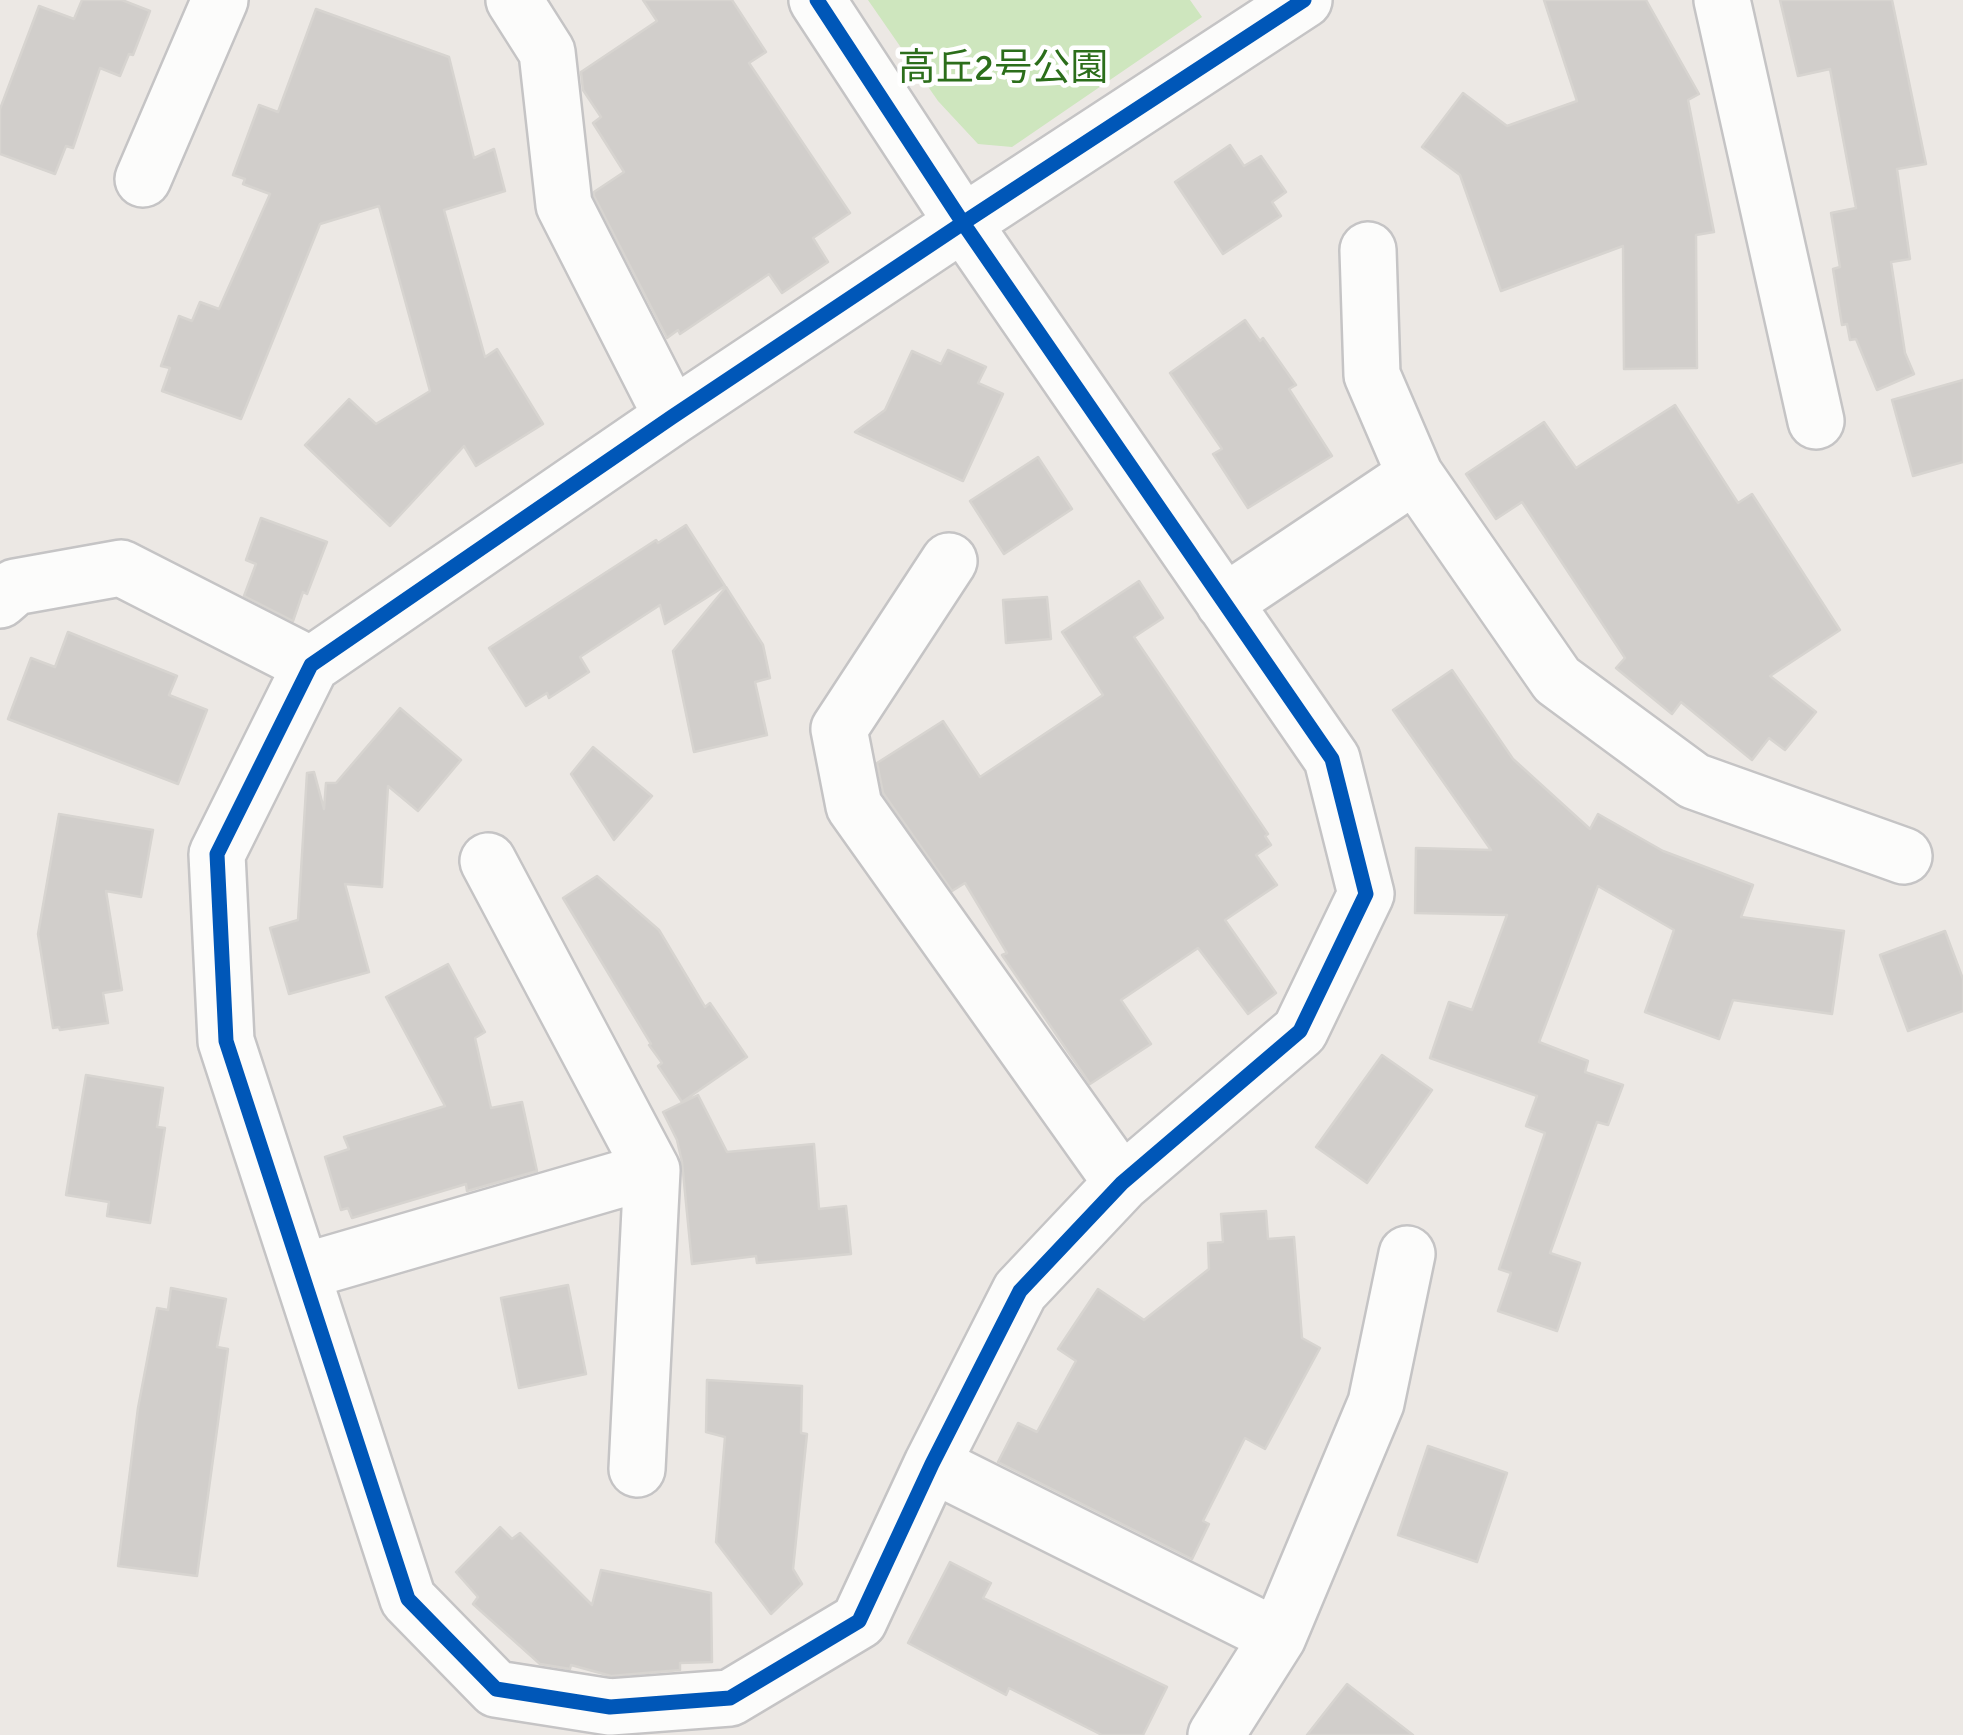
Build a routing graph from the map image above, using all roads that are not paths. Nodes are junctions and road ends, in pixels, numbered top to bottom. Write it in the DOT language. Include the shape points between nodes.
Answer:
graph roads {
  1 [pos="220,0"];
  2 [pos="514,0"];
  3 [pos="817,0"];
  4 [pos="1304,0"];
  5 [pos="1722,0"];
  6 [pos="143,178"];
  7 [pos="964,223"];
  8 [pos="1368,250"];
  9 [pos="672,417"];
  10 [pos="1816,421"];
  11 [pos="1415,475"];
  12 [pos="949,562"];
  13 [pos="0,600"];
  14 [pos="1224,603"];
  15 [pos="311,665"];
  16 [pos="1904,856"];
  17 [pos="488,861"];
  18 [pos="652,1170"];
  19 [pos="1122,1182"];
  20 [pos="1408,1254"];
  21 [pos="302,1272"];
  22 [pos="932,1464"];
  23 [pos="637,1469"];
  24 [pos="1278,1637"];
  25 [pos="608,1721"];
  26 [pos="1216,1735"];
  1 -- 6 [label="street"];
  2 -- 9 [label="street" via="547,52 564,205"];
  3 -- 7 [label="street"];
  4 -- 7 [label="street"];
  5 -- 10 [label="street"];
  7 -- 9 [label="street"];
  7 -- 14 [label="street"];
  8 -- 11 [label="street" via="1372,374"];
  9 -- 15 [label="street"];
  11 -- 14 [label="street"];
  11 -- 16 [label="street" via="1557,680 1694,781"];
  12 -- 19 [label="street" via="839,729 854,806"];
  13 -- 15 [label="street" via="16,587 121,568"];
  14 -- 19 [label="street" via="1332,759 1366,894 1300,1032"];
  15 -- 21 [label="street" via="217,854 226,1040"];
  17 -- 18 [label="street"];
  18 -- 21 [label="street"];
  18 -- 23 [label="street"];
  19 -- 22 [label="street" via="1020,1291"];
  20 -- 24 [label="street" via="1376,1403"];
  21 -- 25 [label="street" via="408,1599 496,1689"];
  22 -- 24 [label="street"];
  22 -- 25 [label="street" via="859,1621 730,1698"];
  24 -- 26 [label="street"];
}
